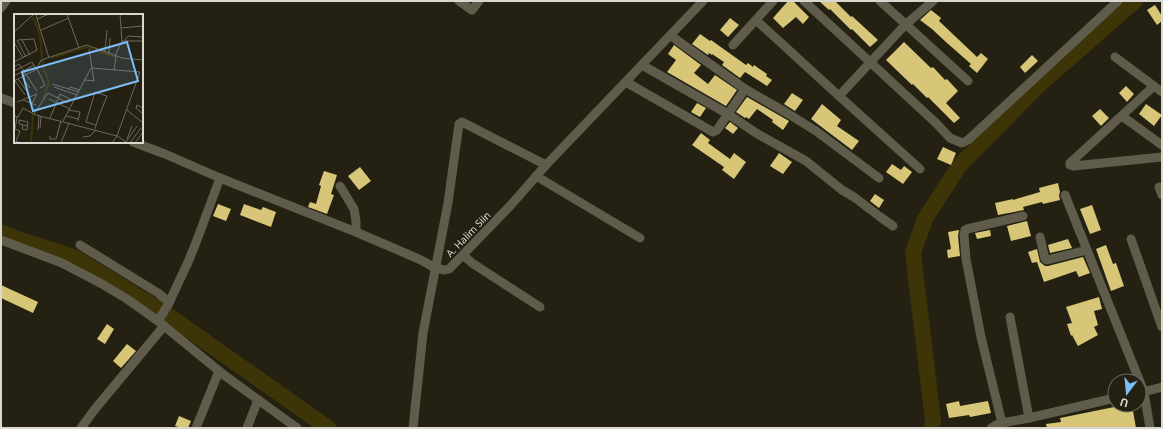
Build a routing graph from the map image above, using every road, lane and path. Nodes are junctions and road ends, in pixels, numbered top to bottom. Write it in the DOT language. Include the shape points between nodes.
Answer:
graph roads {
  1 [pos="6,1"];
  2 [pos="459,1"];
  3 [pos="479,1"];
  4 [pos="703,1"];
  5 [pos="773,1"];
  6 [pos="804,1"];
  7 [pos="880,1"];
  8 [pos="933,1"];
  9 [pos="1118,1"];
  10 [pos="1,8"];
  11 [pos="756,20"];
  12 [pos="905,25"];
  13 [pos="671,35"];
  14 [pos="733,45"];
  15 [pos="1115,57"];
  16 [pos="870,62"];
  17 [pos="642,66"];
  18 [pos="968,81"];
  19 [pos="626,82"];
  20 [pos="1154,86"];
  21 [pos="746,89"];
  22 [pos="1162,92"];
  23 [pos="839,96"];
  24 [pos="1,98"];
  25 [pos="14,103"];
  26 [pos="728,114"];
  27 [pos="1122,116"];
  28 [pos="136,143"];
  29 [pos="1162,145"];
  30 [pos="1162,157"];
  31 [pos="546,165"];
  32 [pos="920,169"];
  33 [pos="536,176"];
  34 [pos="220,178"];
  35 [pos="879,178"];
  36 [pos="340,186"];
  37 [pos="1065,195"];
  38 [pos="1023,216"];
  39 [pos="893,226"];
  40 [pos="356,232"];
  41 [pos="1040,237"];
  42 [pos="640,238"];
  43 [pos="1131,239"];
  44 [pos="1,240"];
  45 [pos="80,245"];
  46 [pos="1087,250"];
  47 [pos="467,259"];
  48 [pos="435,268"];
  49 [pos="168,304"];
  50 [pos="540,307"];
  51 [pos="1010,317"];
  52 [pos="161,320"];
  53 [pos="1162,327"];
  54 [pos="219,371"];
  55 [pos="1134,373"];
  56 [pos="1162,387"];
  57 [pos="1147,391"];
  58 [pos="258,400"];
  59 [pos="1107,400"];
  60 [pos="1146,413"];
  61 [pos="1029,418"];
  62 [pos="1002,423"];
  63 [pos="1013,425"];
  64 [pos="81,428"];
  65 [pos="196,428"];
  66 [pos="247,428"];
  67 [pos="297,428"];
  68 [pos="413,428"];
  69 [pos="991,428"];
  70 [pos="1150,428"];
  1 -- 10 [label="street"];
  2 -- 3 [label="street" via="472,10"];
  4 -- 13 [label="street, A. Halim Siin"];
  5 -- 11 [label="street"];
  6 -- 16 [label="street"];
  7 -- 12 [label="street"];
  8 -- 12 [label="street"];
  9 -- 16 [label="street" via="962,143 950,138"];
  11 -- 14 [label="street"];
  11 -- 23 [label="street"];
  12 -- 16 [label="street"];
  12 -- 18 [label="street"];
  13 -- 17 [label="street, A. Halim Siin"];
  13 -- 21 [label="street"];
  15 -- 20 [label="street"];
  16 -- 23 [label="street"];
  17 -- 19 [label="street, A. Halim Siin"];
  17 -- 26 [label="street"];
  19 -- 26 [label="street" via="713,132"];
  19 -- 31 [label="street, A. Halim Siin"];
  20 -- 22 [label="street"];
  20 -- 27 [label="street"];
  21 -- 26 [label="street"];
  21 -- 35 [label="street" via="816,131"];
  23 -- 32 [label="street"];
  24 -- 25 [label="street"];
  26 -- 39 [label="street" via="806,162"];
  27 -- 29 [label="street"];
  27 -- 30 [label="street" via="1071,161 1070,165"];
  28 -- 34 [label="street"];
  31 -- 33 [label="street, A. Halim Siin"];
  31 -- 48 [label="street" via="460,123"];
  33 -- 42 [label="street"];
  33 -- 47 [label="street, A. Halim Siin"];
  34 -- 40 [label="street"];
  34 -- 49 [label="street" via="197,240"];
  36 -- 40 [label="street" via="354,209"];
  37 -- 46 [label="street"];
  38 -- 62 [label="street" via="967,229 964,235 981,337"];
  40 -- 48 [label="street"];
  41 -- 46 [label="street" via="1047,260"];
  43 -- 53 [label="street"];
  44 -- 52 [label="street" via="62,263"];
  45 -- 49 [label="street" via="158,293"];
  46 -- 55 [label="street"];
  47 -- 48 [label="street, A. Halim Siin" via="449,269"];
  47 -- 50 [label="street"];
  48 -- 68 [label="street" via="423,333"];
  49 -- 52 [label="street"];
  51 -- 61 [label="street"];
  52 -- 54 [label="street"];
  52 -- 64 [label="street"];
  54 -- 58 [label="street"];
  54 -- 65 [label="street"];
  56 -- 57 [label="street"];
  58 -- 66 [label="street"];
  58 -- 67 [label="street"];
  59 -- 61 [label="street"];
  60 -- 70 [label="street"];
  61 -- 63 [label="street"];
  62 -- 63 [label="street"];
  62 -- 69 [label="street"];
}
